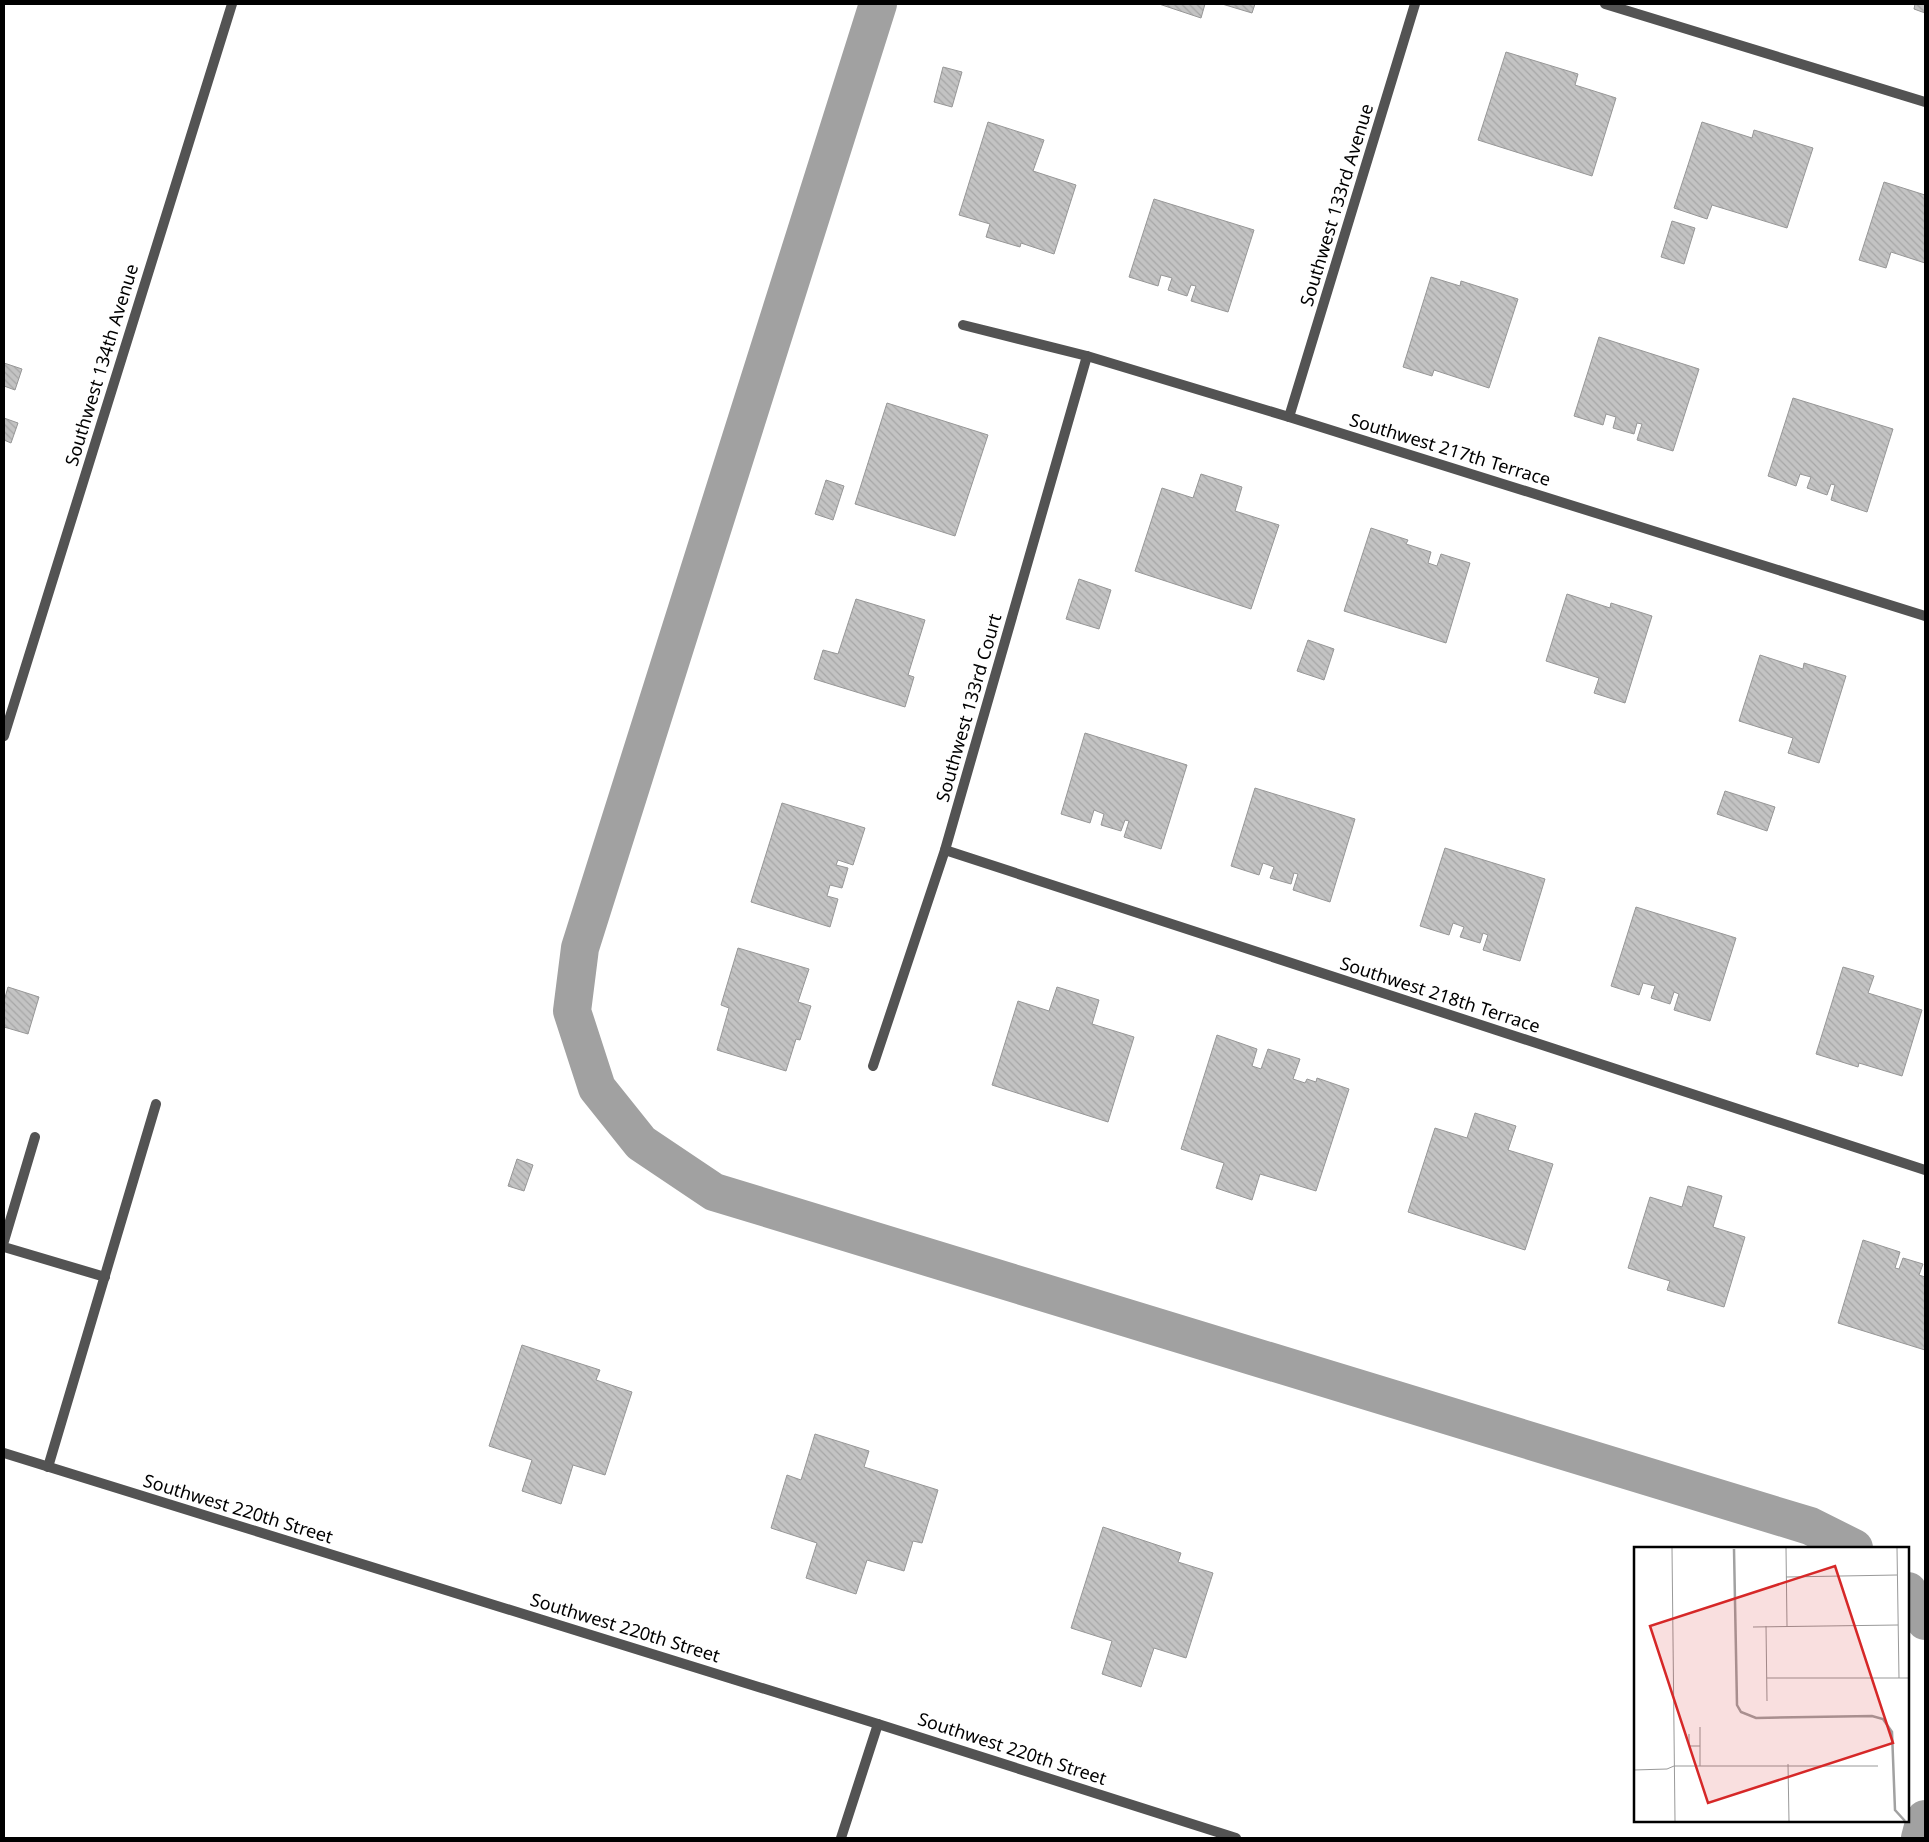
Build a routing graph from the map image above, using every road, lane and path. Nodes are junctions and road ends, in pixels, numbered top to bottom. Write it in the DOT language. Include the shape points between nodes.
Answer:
graph roads {
  1 [pos="232,4"];
  2 [pos="1416,4"];
  3 [pos="1605,4"];
  4 [pos="1925,102"];
  5 [pos="963,325"];
  6 [pos="1087,356"];
  7 [pos="1290,417"];
  8 [pos="1925,616"];
  9 [pos="4,736"];
  10 [pos="944,850"];
  11 [pos="873,1066"];
  12 [pos="156,1104"];
  13 [pos="35,1137"];
  14 [pos="1925,1170"];
  15 [pos="4,1240"];
  16 [pos="4,1247"];
  17 [pos="105,1277"];
  18 [pos="4,1453"];
  19 [pos="48,1467"];
  20 [pos="878,1724"];
  21 [pos="841,1838"];
  22 [pos="1236,1838"];
  1 -- 9 [label="street, Southwest 134th Avenue"];
  2 -- 7 [label="street, Southwest 133rd Avenue"];
  3 -- 4 [label="street"];
  5 -- 6 [label="street, Southwest 217th Terrace"];
  6 -- 7 [label="street, Southwest 217th Terrace"];
  6 -- 10 [label="street, Southwest 133rd Court"];
  7 -- 8 [label="street, Southwest 217th Terrace"];
  10 -- 11 [label="street, Southwest 133rd Court"];
  10 -- 14 [label="street, Southwest 218th Terrace"];
  12 -- 17 [label="street"];
  13 -- 15 [label="street"];
  16 -- 17 [label="street"];
  17 -- 19 [label="street"];
  18 -- 19 [label="street, Southwest 220th Street"];
  19 -- 20 [label="street, Southwest 220th Street"];
  20 -- 21 [label="street"];
  20 -- 22 [label="street, Southwest 220th Street"];
}
